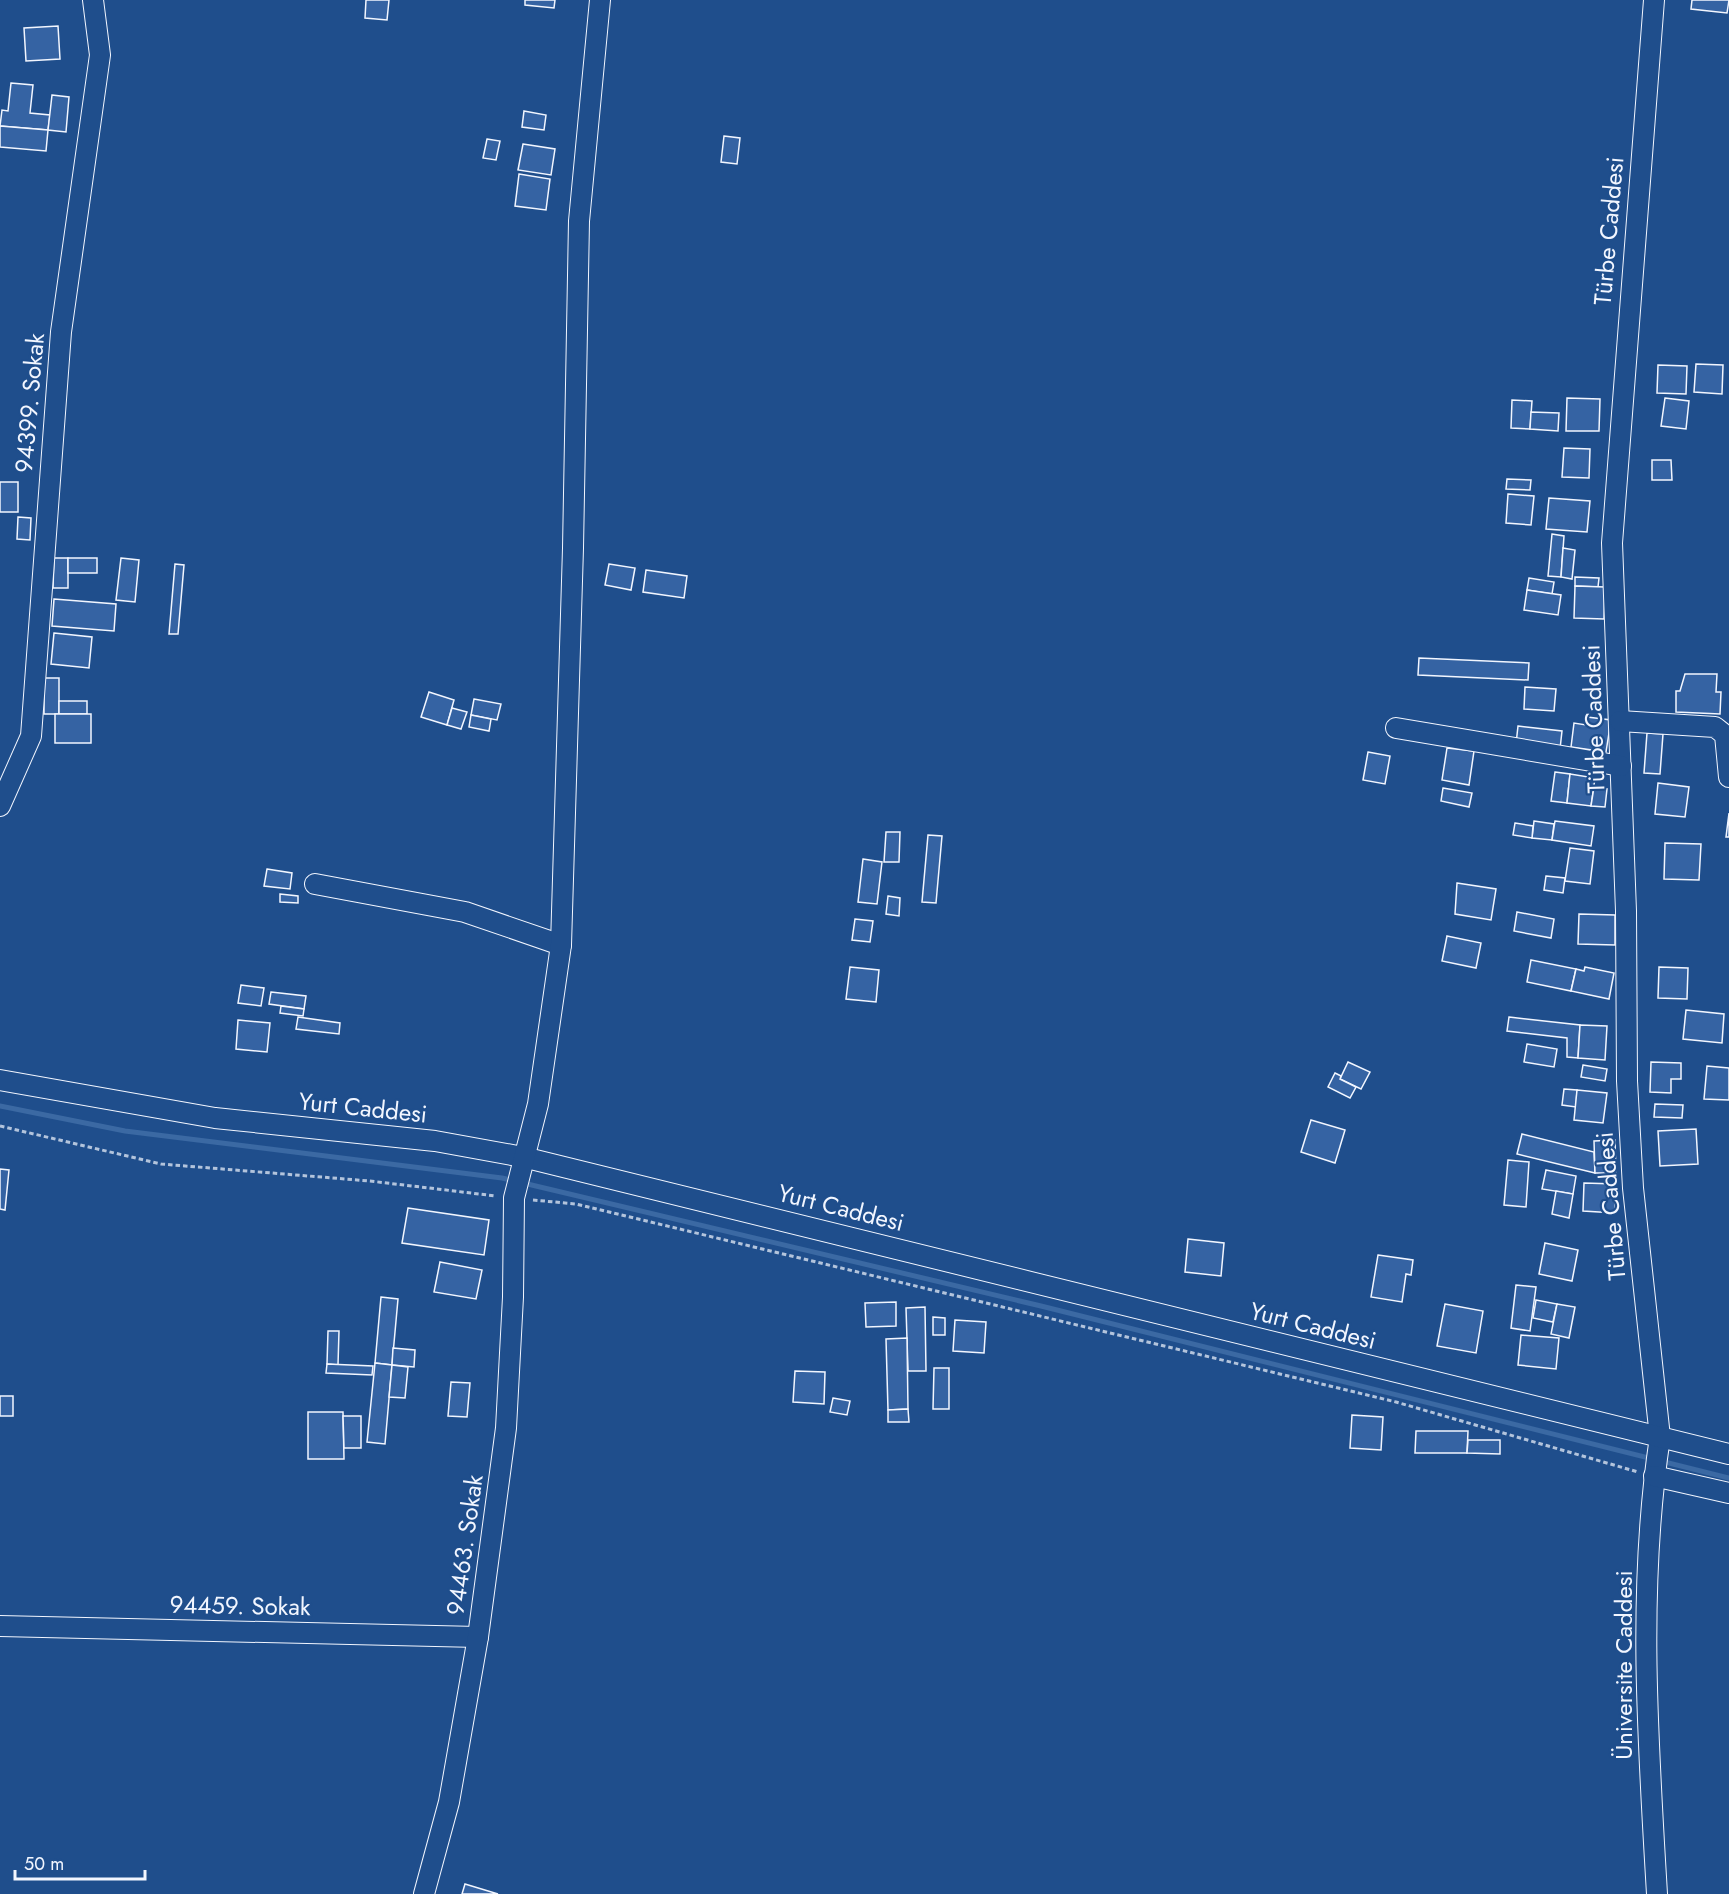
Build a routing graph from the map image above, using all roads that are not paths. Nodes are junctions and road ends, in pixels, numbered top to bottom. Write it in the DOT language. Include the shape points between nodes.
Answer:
graph roads {
  1 [pos="93,0"];
  2 [pos="600,0"];
  3 [pos="1654,0"];
  4 [pos="1620,721"];
  5 [pos="1395,728"];
  6 [pos="1621,766"];
  7 [pos="1729,777"];
  8 [pos="0,806"];
  9 [pos="315,884"];
  10 [pos="561,945"];
  11 [pos="0,1080"];
  12 [pos="523,1157"];
  13 [pos="1660,1437"];
  14 [pos="1729,1454"];
  15 [pos="1654,1476"];
  16 [pos="1729,1493"];
  17 [pos="0,1626"];
  18 [pos="478,1637"];
  19 [pos="424,1894"];
  20 [pos="1657,1894"];
  1 -- 8 [label="street, 94399. Sokak" via="100,55 61,332 31,736"];
  2 -- 10 [label="street, 94463. Sokak" via="579,221"];
  3 -- 4 [label="street, Türbe Caddesi" via="1612,510"];
  4 -- 6 [label="street, Türbe Caddesi"];
  4 -- 7 [label="street" via="1715,727 1725,735"];
  5 -- 6 [label="street"];
  6 -- 13 [label="street, Türbe Caddesi" via="1629,1116"];
  9 -- 10 [label="street" via="465,912"];
  10 -- 12 [label="street, 94463. Sokak" via="538,1104"];
  11 -- 12 [label="street, Yurt Caddesi" via="215,1118 435,1142"];
  12 -- 13 [label="street, Yurt Caddesi"];
  12 -- 18 [label="street, 94463. Sokak" via="514,1198 506,1428"];
  13 -- 14 [label="street, Yurt Caddesi"];
  13 -- 15 [label="street, Üniversite Caddesi"];
  15 -- 16 [label="street"];
  15 -- 20 [label="street, Üniversite Caddesi" via="1646,1676"];
  17 -- 18 [label="street, 94459. Sokak"];
  18 -- 19 [label="street, 94463. Sokak" via="449,1802"];
}
